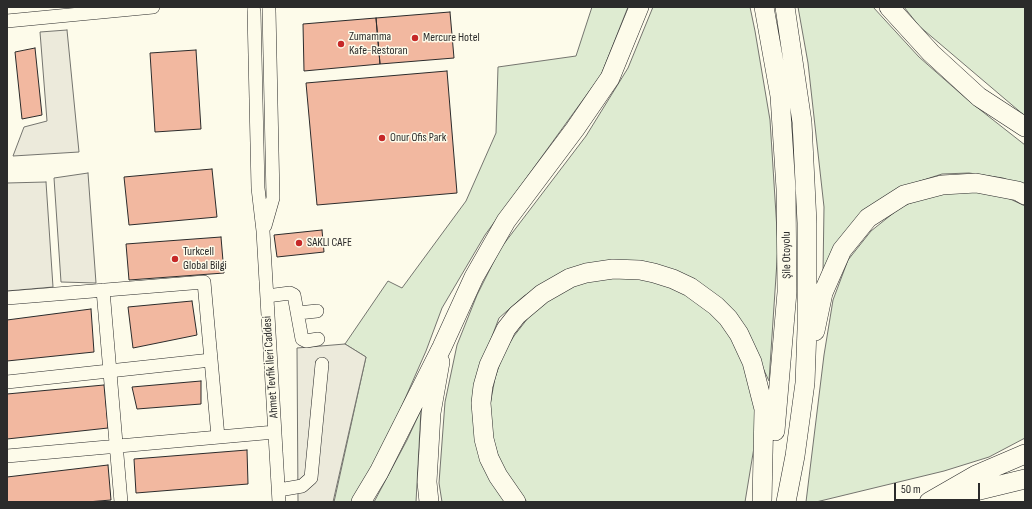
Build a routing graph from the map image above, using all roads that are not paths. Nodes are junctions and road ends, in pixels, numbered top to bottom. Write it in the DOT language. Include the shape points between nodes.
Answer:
graph roads {
  1 [pos="153,7"];
  2 [pos="639,7"];
  3 [pos="764,7"];
  4 [pos="785,7"];
  5 [pos="889,7"];
  6 [pos="270,8"];
  7 [pos="251,9"];
  8 [pos="78,11"];
  9 [pos="7,21"];
  10 [pos="1025,127"];
  11 [pos="1025,195"];
  12 [pos="263,231"];
  13 [pos="103,290"];
  14 [pos="267,296"];
  15 [pos="7,298"];
  16 [pos="317,311"];
  17 [pos="298,313"];
  18 [pos="318,339"];
  19 [pos="442,347"];
  20 [pos="212,360"];
  21 [pos="322,364"];
  22 [pos="110,371"];
  23 [pos="7,382"];
  24 [pos="805,383"];
  25 [pos="275,432"];
  26 [pos="218,437"];
  27 [pos="116,446"];
  28 [pos="1025,454"];
  29 [pos="7,456"];
  30 [pos="1025,479"];
  31 [pos="279,496"];
  32 [pos="121,502"];
  33 [pos="361,502"];
  34 [pos="429,502"];
  35 [pos="516,502"];
  36 [pos="762,502"];
  37 [pos="786,502"];
  38 [pos="929,502"];
  1 -- 8 [label="street"];
  2 -- 19 [label="highway" via="610,78 506,221 474,277"];
  3 -- 36 [label="highway, Şile Otoyolu" via="780,96 786,189 787,292 772,464"];
  4 -- 24 [label="highway, Şile Otoyolu" via="802,122 807,223"];
  5 -- 10 [label="highway" via="931,53 979,97"];
  6 -- 7 [label="street" via="259,13"];
  6 -- 12 [label="street, Ahmet Tevfik İleri Caddesi" via="273,198"];
  7 -- 12 [label="street, Ahmet Tevfik İleri Caddesi" via="258,188"];
  8 -- 9 [label="street"];
  11 -- 24 [label="highway" via="1018,191 976,183 942,185 904,195 868,218 842,250 823,293"];
  12 -- 14 [label="street, Ahmet Tevfik İleri Caddesi"];
  13 -- 15 [label="street"];
  13 -- 20 [label="street" via="204,282"];
  13 -- 22 [label="street"];
  14 -- 17 [label="street" via="292,294 296,297"];
  14 -- 25 [label="street, Ahmet Tevfik İleri Caddesi"];
  16 -- 17 [label="street"];
  17 -- 18 [label="street" via="302,339"];
  19 -- 33 [label="highway" via="379,472"];
  19 -- 34 [label="highway" via="431,413 427,482"];
  20 -- 22 [label="street"];
  20 -- 26 [label="street"];
  21 -- 31 [label="street" via="311,478 302,486"];
  22 -- 23 [label="street"];
  22 -- 27 [label="street"];
  24 -- 37 [label="highway, Şile Otoyolu"];
  25 -- 26 [label="street"];
  25 -- 31 [label="street, Ahmet Tevfik İleri Caddesi"];
  26 -- 27 [label="street"];
  27 -- 29 [label="street"];
  27 -- 32 [label="street"];
  28 -- 38 [label="highway" via="976,475"];
  30 -- 38 [label="highway"];
  35 -- 36 [label="highway" via="498,476 489,458 484,439 481,403 489,365 506,329 517,315 542,294 570,278 612,269 654,273 690,287 716,306 739,334 752,362 764,409"];
}
